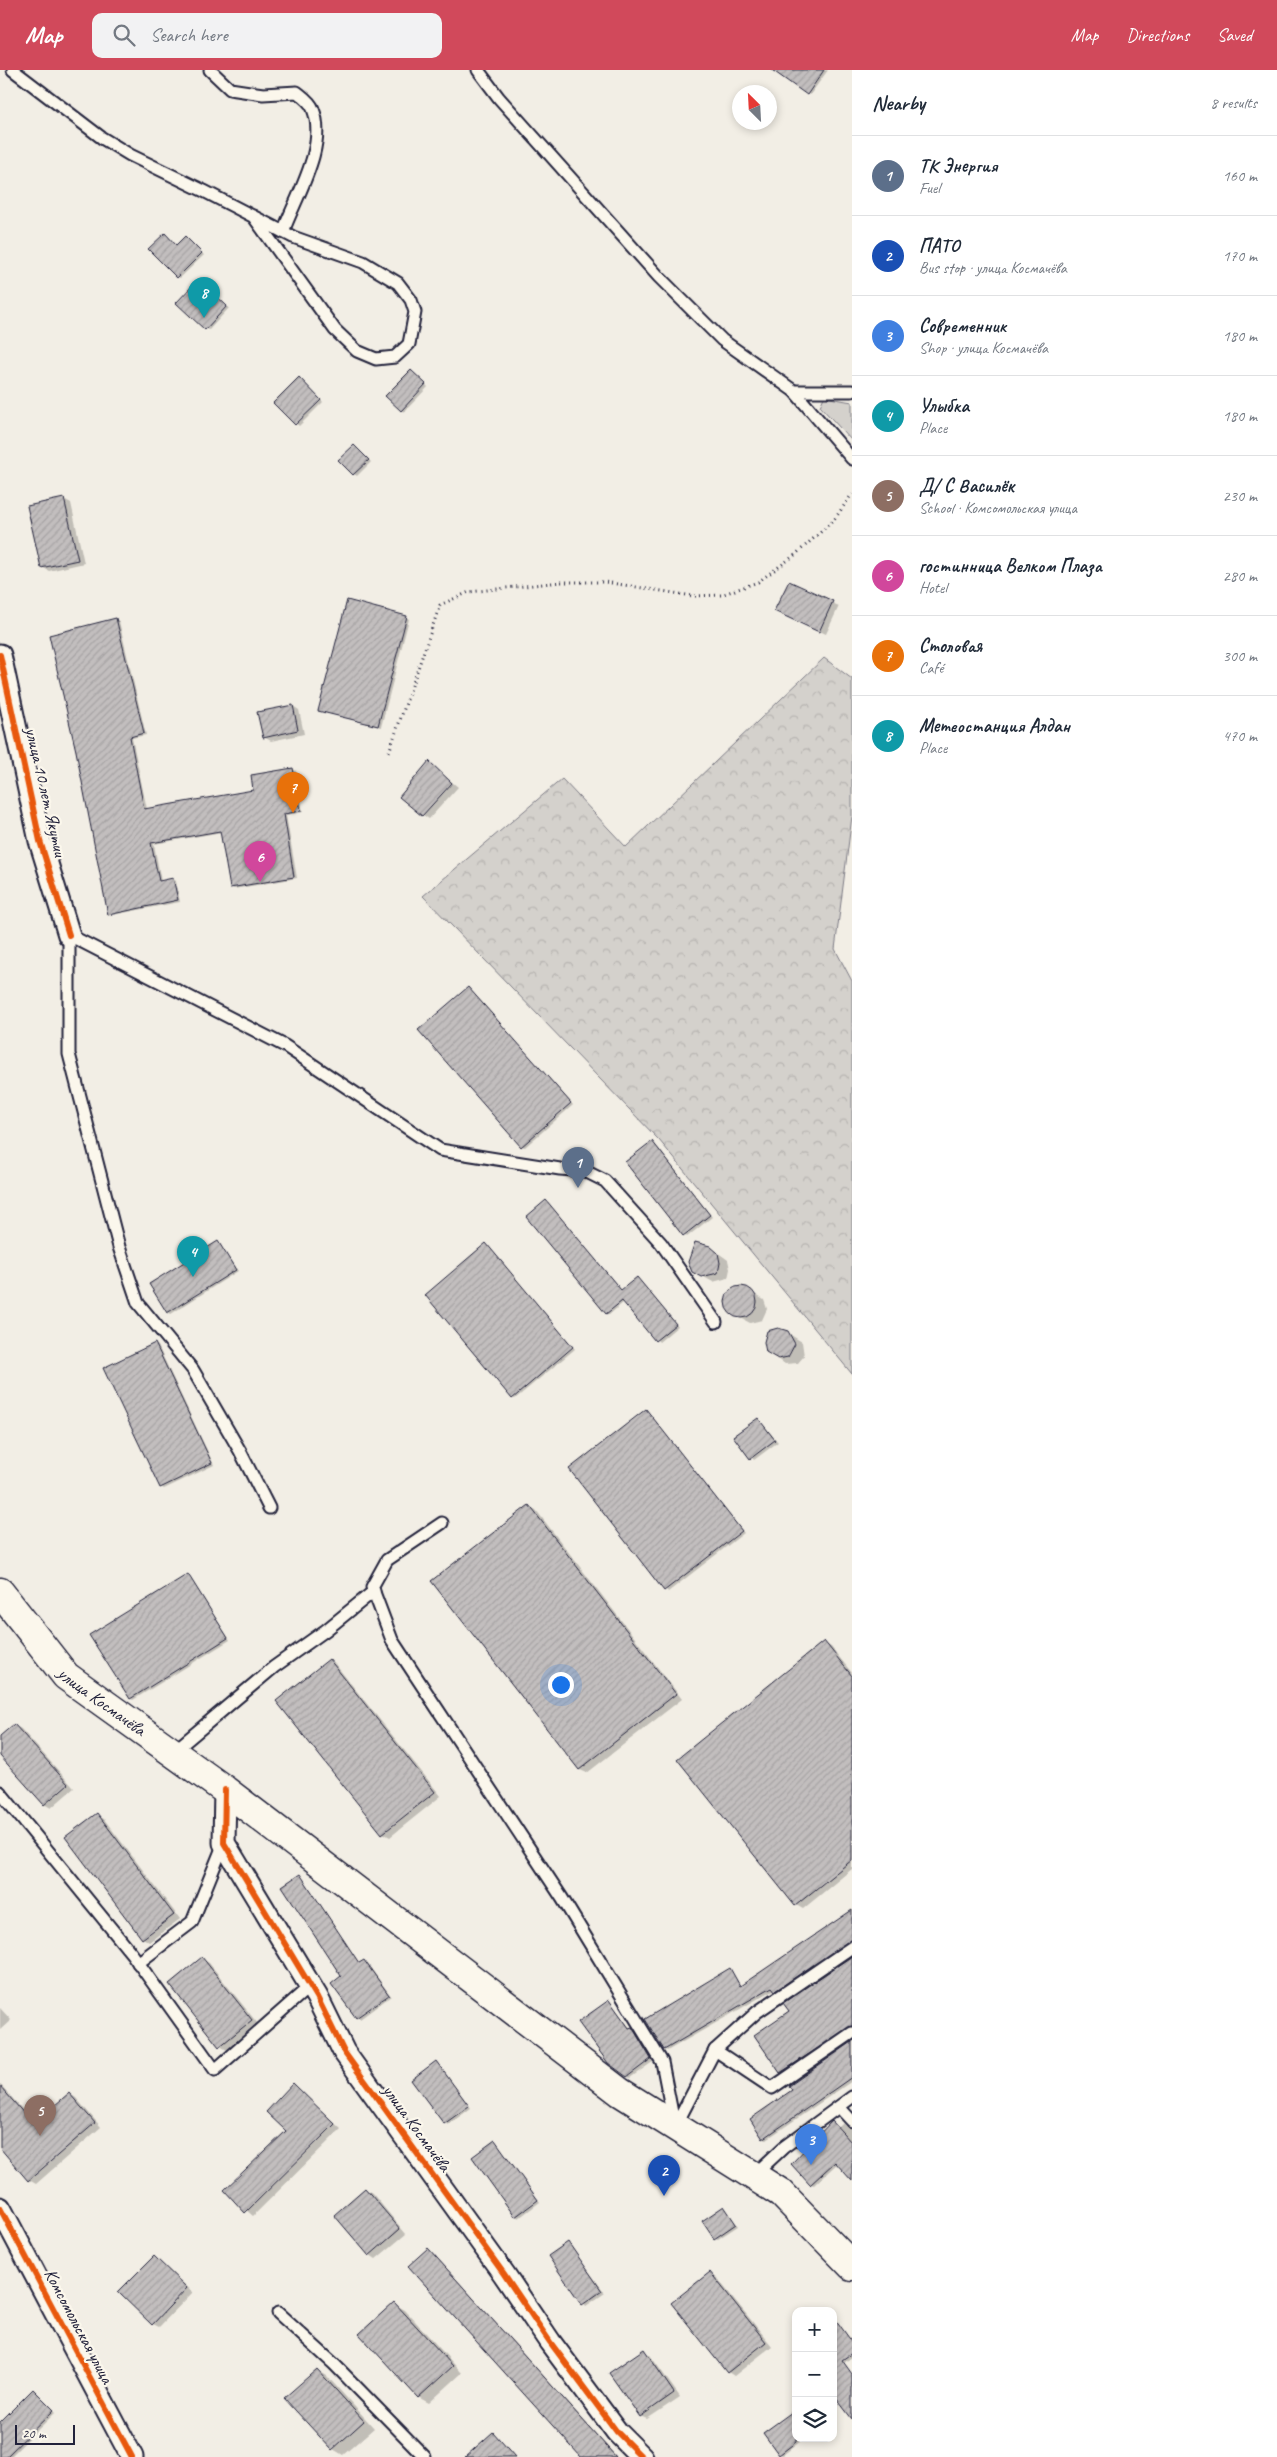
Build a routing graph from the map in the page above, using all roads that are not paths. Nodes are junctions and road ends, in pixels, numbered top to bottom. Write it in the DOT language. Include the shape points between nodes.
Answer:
graph roads {
  1 [pos="210,70"];
  2 [pos="478,70"];
  3 [pos="17,71"];
  4 [pos="253,216"];
  5 [pos="283,232"];
  6 [pos="852,390"];
  7 [pos="794,391"];
  8 [pos="852,459"];
  9 [pos="0,654"];
  10 [pos="69,935"];
  11 [pos="716,1322"];
  12 [pos="270,1508"];
  13 [pos="442,1523"];
  14 [pos="374,1591"];
  15 [pos="0,1592"];
  16 [pos="173,1752"];
  17 [pos="225,1790"];
  18 [pos="0,1792"];
  19 [pos="224,1843"];
  20 [pos="852,1947"];
  21 [pos="138,1963"];
  22 [pos="310,1986"];
  23 [pos="852,2033"];
  24 [pos="715,2050"];
  25 [pos="852,2097"];
  26 [pos="839,2107"];
  27 [pos="852,2121"];
  28 [pos="675,2127"];
  29 [pos="753,2176"];
  30 [pos="0,2208"];
  31 [pos="852,2266"];
  32 [pos="278,2313"];
  33 [pos="132,2457"];
  34 [pos="425,2457"];
  35 [pos="642,2457"];
  1 -- 5 [label="lane" via="230,89 263,94 297,92 313,107 319,133"];
  2 -- 7 [label="lane" via="499,98 659,277 722,340"];
  3 -- 4 [label="lane" via="102,138"];
  4 -- 5 [label="lane"];
  4 -- 5 [label="lane" via="335,330 358,351 376,359 395,356 409,344 414,312 411,300 398,283 363,262"];
  6 -- 7 [label="lane"];
  7 -- 8 [label="lane"];
  9 -- 10 [label="street, улица 10 лет Якутии" via="40,842"];
  10 -- 11 [label="lane" via="285,1046 440,1150 586,1171 605,1181 661,1243"];
  10 -- 12 [label="lane" via="69,1054 138,1303 193,1370"];
  13 -- 14 [label="lane" via="387,1560 372,1587"];
  14 -- 16 [label="lane" via="274,1667"];
  14 -- 28 [label="lane" via="392,1640 562,1898 662,2062"];
  15 -- 16 [label="main road, улица Космачёва" via="66,1676"];
  16 -- 17 [label="main road, улица Космачёва"];
  17 -- 19 [label="street"];
  17 -- 28 [label="main road, улица Космачёва" via="620,2092"];
  18 -- 21 [label="lane"];
  19 -- 21 [label="lane" via="192,1922"];
  19 -- 22 [label="street, улица Космачёва"];
  20 -- 24 [label="lane" via="757,2012"];
  21 -- 22 [label="lane" via="215,2070"];
  22 -- 35 [label="street, улица Космачёва" via="344,2052 550,2342 617,2432"];
  23 -- 24 [label="lane" via="772,2088"];
  24 -- 28 [label="lane"];
  25 -- 26 [label="lane"];
  26 -- 27 [label="lane"];
  26 -- 29 [label="lane" via="784,2147"];
  28 -- 29 [label="main road, улица Космачёва"];
  29 -- 31 [label="main road, улица Космачёва" via="781,2194"];
  30 -- 33 [label="street, Комсомольская улица"];
  32 -- 34 [label="lane" via="334,2364"];
}
